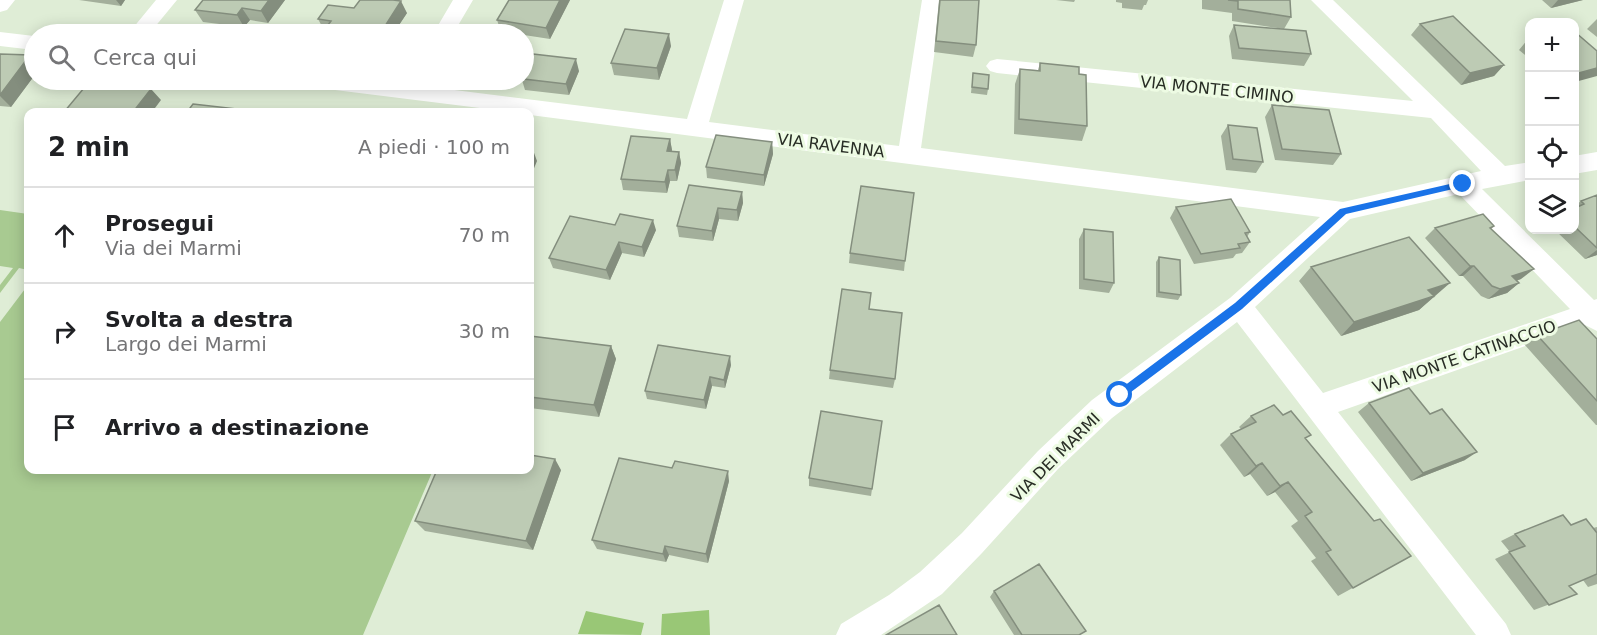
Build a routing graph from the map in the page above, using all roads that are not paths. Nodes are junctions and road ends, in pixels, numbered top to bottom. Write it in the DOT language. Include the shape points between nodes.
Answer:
graph roads {
  1 [pos="5,0"];
  2 [pos="167,0"];
  3 [pos="463,0"];
  4 [pos="734,0"];
  5 [pos="932,0"];
  6 [pos="1322,0"];
  7 [pos="0,5"];
  8 [pos="147,24"];
  9 [pos="449,24"];
  10 [pos="0,39"];
  11 [pos="24,42"];
  12 [pos="997,66"];
  13 [pos="448,90"];
  14 [pos="1437,111"];
  15 [pos="696,127"];
  16 [pos="909,155"];
  17 [pos="1597,161"];
  18 [pos="1579,164"];
  19 [pos="1525,172"];
  20 [pos="1500,176"];
  21 [pos="1463,184"];
  22 [pos="1343,211"];
  23 [pos="1239,306"];
  24 [pos="1595,314"];
  25 [pos="1331,402"];
  26 [pos="852,635"];
  27 [pos="1495,635"];
  1 -- 7 [label="street"];
  2 -- 8 [label="street"];
  3 -- 9 [label="street"];
  4 -- 15 [label="street"];
  5 -- 16 [label="street"];
  6 -- 14 [label="street"];
  10 -- 11 [label="street"];
  12 -- 14 [label="street, VIA MONTE CIMINO"];
  13 -- 15 [label="street, VIA RAVENNA"];
  14 -- 20 [label="street"];
  15 -- 16 [label="street, VIA RAVENNA"];
  16 -- 22 [label="street, VIA RAVENNA"];
  17 -- 18 [label="street"];
  19 -- 20 [label="street"];
  20 -- 21 [label="street"];
  21 -- 22 [label="street"];
  21 -- 24 [label="street"];
  22 -- 23 [label="street, VIA DEI MARMI"];
  23 -- 26 [label="street, VIA DEI MARMI" via="1096,415 1048,459 932,583"];
  23 -- 27 [label="street"];
  24 -- 25 [label="street, VIA MONTE CATINACCIO"];
}
